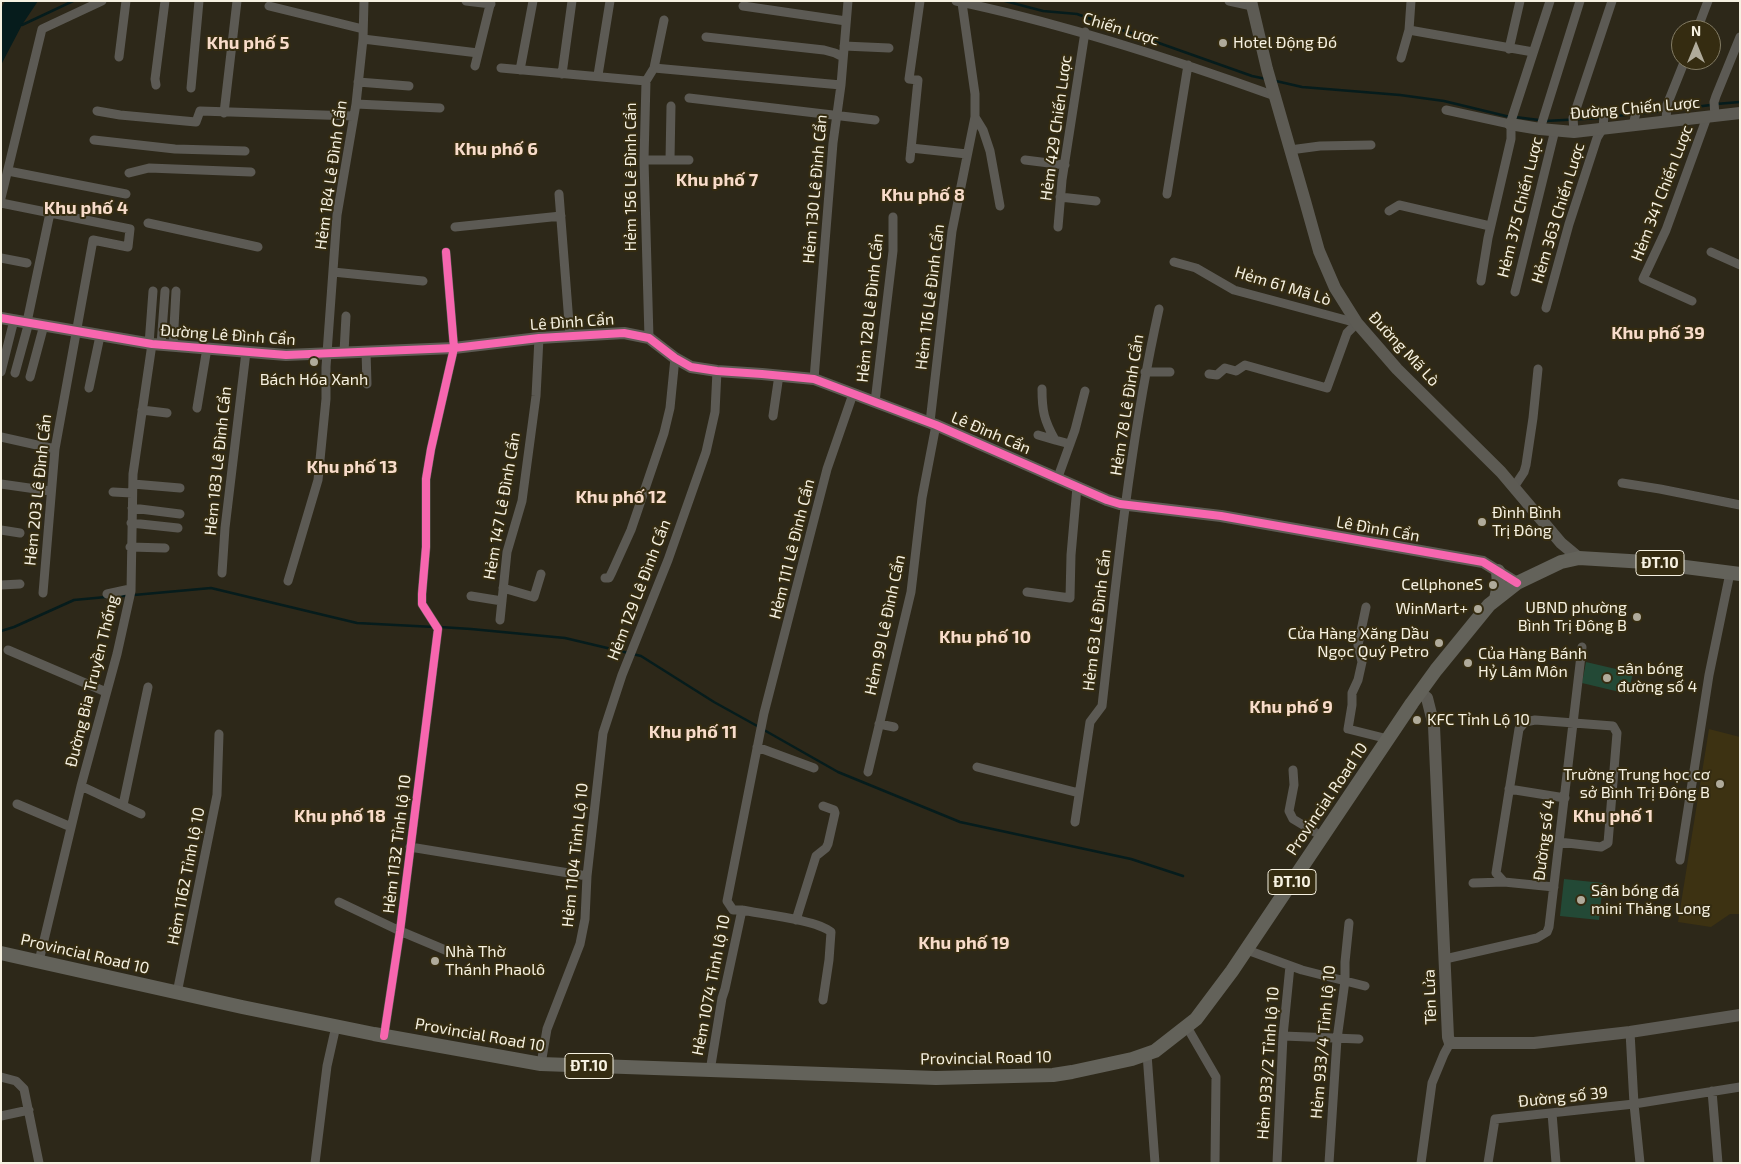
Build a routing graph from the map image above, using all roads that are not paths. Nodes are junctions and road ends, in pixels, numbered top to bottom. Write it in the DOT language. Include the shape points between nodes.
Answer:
graph roads {
  1 [pos="102,1"];
  2 [pos="126,1"];
  3 [pos="165,1"];
  4 [pos="199,1"];
  5 [pos="237,1"];
  6 [pos="364,1"];
  7 [pos="466,1"];
  8 [pos="533,1"];
  9 [pos="572,1"];
  10 [pos="610,1"];
  11 [pos="848,1"];
  12 [pos="920,1"];
  13 [pos="1229,1"];
  14 [pos="1411,1"];
  15 [pos="1520,1"];
  16 [pos="1550,1"];
  17 [pos="1580,1"];
  18 [pos="1612,1"];
  19 [pos="1708,1"];
  20 [pos="959,2"];
  21 [pos="491,3"];
  22 [pos="1252,4"];
  23 [pos="269,6"];
  24 [pos="743,6"];
  25 [pos="664,20"];
  26 [pos="1700,20"];
  27 [pos="846,21"];
  28 [pos="363,28"];
  29 [pos="1409,30"];
  30 [pos="1085,32"];
  31 [pos="706,37"];
  32 [pos="1740,37"];
  33 [pos="363,38"];
  34 [pos="844,46"];
  35 [pos="889,48"];
  36 [pos="1509,49"];
  37 [pos="1534,52"];
  38 [pos="478,53"];
  39 [pos="119,57"];
  40 [pos="843,57"];
  41 [pos="1401,58"];
  42 [pos="1188,65"];
  43 [pos="475,66"];
  44 [pos="501,68"];
  45 [pos="654,68"];
  46 [pos="520,70"];
  47 [pos="1681,70"];
  48 [pos="562,74"];
  49 [pos="598,76"];
  50 [pos="646,81"];
  51 [pos="358,82"];
  52 [pos="841,84"];
  53 [pos="156,85"];
  54 [pos="409,86"];
  55 [pos="190,88"];
  56 [pos="1274,95"];
  57 [pos="689,98"];
  58 [pos="356,104"];
  59 [pos="671,106"];
  60 [pos="440,108"];
  61 [pos="1446,110"];
  62 [pos="97,111"];
  63 [pos="224,113"];
  64 [pos="1740,113"];
  65 [pos="836,114"];
  66 [pos="353,116"];
  67 [pos="975,117"];
  68 [pos="1711,117"];
  69 [pos="1512,119"];
  70 [pos="1666,119"];
  71 [pos="874,120"];
  72 [pos="1603,122"];
  73 [pos="1542,125"];
  74 [pos="1574,125"];
  75 [pos="1555,130"];
  76 [pos="94,140"];
  77 [pos="1371,145"];
  78 [pos="912,148"];
  79 [pos="245,150"];
  80 [pos="1290,150"];
  81 [pos="967,154"];
  82 [pos="910,159"];
  83 [pos="670,160"];
  84 [pos="689,160"];
  85 [pos="1025,160"];
  86 [pos="644,163"];
  87 [pos="1065,165"];
  88 [pos="634,166"];
  89 [pos="8,171"];
  90 [pos="250,172"];
  91 [pos="129,174"];
  92 [pos="126,194"];
  93 [pos="559,194"];
  94 [pos="1167,194"];
  95 [pos="1060,197"];
  96 [pos="1,198"];
  97 [pos="1096,200"];
  98 [pos="1,203"];
  99 [pos="1000,206"];
  100 [pos="1389,211"];
  101 [pos="50,213"];
  102 [pos="561,216"];
  103 [pos="894,217"];
  104 [pos="148,223"];
  105 [pos="455,226"];
  106 [pos="1490,226"];
  107 [pos="1058,227"];
  108 [pos="258,247"];
  109 [pos="446,252"];
  110 [pos="1711,252"];
  111 [pos="1,258"];
  112 [pos="1174,262"];
  113 [pos="27,263"];
  114 [pos="1740,265"];
  115 [pos="333,272"];
  116 [pos="423,281"];
  117 [pos="1481,281"];
  118 [pos="153,291"];
  119 [pos="165,291"];
  120 [pos="176,291"];
  121 [pos="1514,292"];
  122 [pos="1692,301"];
  123 [pos="1546,308"];
  124 [pos="1159,309"];
  125 [pos="346,316"];
  126 [pos="8,319"];
  127 [pos="28,322"];
  128 [pos="1357,323"];
  129 [pos="44,325"];
  130 [pos="76,331"];
  131 [pos="100,336"];
  132 [pos="570,336"];
  133 [pos="539,338"];
  134 [pos="648,338"];
  135 [pos="159,344"];
  136 [pos="206,348"];
  137 [pos="454,348"];
  138 [pos="366,351"];
  139 [pos="246,352"];
  140 [pos="344,352"];
  141 [pos="328,353"];
  142 [pos="675,358"];
  143 [pos="1538,369"];
  144 [pos="717,371"];
  145 [pos="1,372"];
  146 [pos="1145,372"];
  147 [pos="1170,372"];
  148 [pos="15,373"];
  149 [pos="1210,374"];
  150 [pos="779,376"];
  151 [pos="30,377"];
  152 [pos="814,379"];
  153 [pos="366,384"];
  154 [pos="89,388"];
  155 [pos="1042,389"];
  156 [pos="1085,391"];
  157 [pos="853,394"];
  158 [pos="875,402"];
  159 [pos="197,408"];
  160 [pos="142,410"];
  161 [pos="167,413"];
  162 [pos="773,416"];
  163 [pos="933,424"];
  164 [pos="1038,435"];
  165 [pos="1,437"];
  166 [pos="1055,440"];
  167 [pos="1070,444"];
  168 [pos="55,449"];
  169 [pos="1058,477"];
  170 [pos="1622,483"];
  171 [pos="1,484"];
  172 [pos="1077,487"];
  173 [pos="1514,487"];
  174 [pos="132,488"];
  175 [pos="180,488"];
  176 [pos="50,491"];
  177 [pos="113,492"];
  178 [pos="1740,505"];
  179 [pos="1126,506"];
  180 [pos="132,508"];
  181 [pos="180,514"];
  182 [pos="131,523"];
  183 [pos="178,528"];
  184 [pos="1,530"];
  185 [pos="20,533"];
  186 [pos="130,547"];
  187 [pos="165,548"];
  188 [pos="1579,558"];
  189 [pos="1498,571"];
  190 [pos="222,573"];
  191 [pos="1735,573"];
  192 [pos="541,574"];
  193 [pos="605,578"];
  194 [pos="288,581"];
  195 [pos="20,584"];
  196 [pos="1517,584"];
  197 [pos="1,585"];
  198 [pos="503,588"];
  199 [pos="131,590"];
  200 [pos="1027,592"];
  201 [pos="43,593"];
  202 [pos="107,594"];
  203 [pos="472,596"];
  204 [pos="1496,599"];
  205 [pos="502,601"];
  206 [pos="1366,607"];
  207 [pos="500,620"];
  208 [pos="1582,646"];
  209 [pos="8,650"];
  210 [pos="622,676"];
  211 [pos="148,687"];
  212 [pos="106,692"];
  213 [pos="1420,693"];
  214 [pos="1573,722"];
  215 [pos="879,724"];
  216 [pos="894,727"];
  217 [pos="219,734"];
  218 [pos="759,737"];
  219 [pos="1388,739"];
  220 [pos="757,747"];
  221 [pos="977,767"];
  222 [pos="814,768"];
  223 [pos="1294,770"];
  224 [pos="868,772"];
  225 [pos="81,786"];
  226 [pos="1509,789"];
  227 [pos="1079,793"];
  228 [pos="1565,798"];
  229 [pos="17,804"];
  230 [pos="123,805"];
  231 [pos="823,806"];
  232 [pos="141,814"];
  233 [pos="1075,822"];
  234 [pos="72,827"];
  235 [pos="1323,837"];
  236 [pos="1559,842"];
  237 [pos="410,847"];
  238 [pos="1680,860"];
  239 [pos="587,876"];
  240 [pos="1504,882"];
  241 [pos="1473,883"];
  242 [pos="1554,888"];
  243 [pos="339,902"];
  244 [pos="742,910"];
  245 [pos="796,920"];
  246 [pos="1349,923"];
  247 [pos="400,931"];
  248 [pos="1246,950"];
  249 [pos="450,952"];
  250 [pos="1,953"];
  251 [pos="1445,959"];
  252 [pos="40,961"];
  253 [pos="1290,966"];
  254 [pos="1345,981"];
  255 [pos="1365,986"];
  256 [pos="177,993"];
  257 [pos="823,1000"];
  258 [pos="1740,1015"];
  259 [pos="336,1026"];
  260 [pos="1187,1027"];
  261 [pos="1630,1032"];
  262 [pos="384,1036"];
  263 [pos="1283,1036"];
  264 [pos="1337,1039"];
  265 [pos="1359,1039"];
  266 [pos="1450,1043"];
  267 [pos="1147,1054"];
  268 [pos="541,1064"];
  269 [pos="710,1071"];
  270 [pos="1,1077"];
  271 [pos="1740,1087"];
  272 [pos="1712,1091"];
  273 [pos="1634,1104"];
  274 [pos="29,1110"];
  275 [pos="1552,1113"];
  276 [pos="1,1116"];
  277 [pos="39,1163"];
  278 [pos="316,1163"];
  279 [pos="1154,1163"];
  280 [pos="1215,1163"];
  281 [pos="1277,1163"];
  282 [pos="1329,1163"];
  283 [pos="1421,1163"];
  284 [pos="1488,1163"];
  285 [pos="1556,1163"];
  286 [pos="1640,1163"];
  287 [pos="1718,1163"];
  1 -- 89 [label="street" via="42,29"];
  2 -- 39 [label="street"];
  3 -- 53 [label="street"];
  4 -- 55 [label="street"];
  5 -- 63 [label="street"];
  6 -- 28 [label="street, Hẻm 184 Lê Đình Cẩn"];
  7 -- 21 [label="street"];
  8 -- 46 [label="street"];
  9 -- 48 [label="street"];
  10 -- 49 [label="street"];
  11 -- 27 [label="street, Hẻm 130 Lê Đình Cẩn"];
  12 -- 78 [label="street" via="908,79 918,80"];
  13 -- 22 [label="street"];
  14 -- 29 [label="street"];
  15 -- 36 [label="street"];
  16 -- 37 [label="street"];
  17 -- 73 [label="street"];
  18 -- 74 [label="street"];
  19 -- 26 [label="street"];
  20 -- 30 [label="street, Chiến Lược"];
  20 -- 67 [label="street" via="975,94"];
  21 -- 38 [label="street"];
  22 -- 56 [label="street, Đường Mã Lò"];
  23 -- 28 [label="street"];
  24 -- 27 [label="street"];
  25 -- 45 [label="street, Hẻm 156 Lê Đình Cẩn"];
  27 -- 34 [label="street, Hẻm 130 Lê Đình Cẩn"];
  28 -- 33 [label="street, Hẻm 184 Lê Đình Cẩn"];
  29 -- 36 [label="street"];
  29 -- 41 [label="street"];
  30 -- 42 [label="street, Chiến Lược"];
  30 -- 87 [label="street, Hẻm 429 Chiến Lược"];
  31 -- 40 [label="street" via="824,50"];
  32 -- 68 [label="street"];
  33 -- 38 [label="street"];
  33 -- 51 [label="street, Hẻm 184 Lê Đình Cẩn"];
  34 -- 35 [label="street"];
  34 -- 40 [label="street, Hẻm 130 Lê Đình Cẩn"];
  36 -- 37 [label="street"];
  37 -- 69 [label="street"];
  38 -- 43 [label="street"];
  40 -- 52 [label="street, Hẻm 130 Lê Đình Cẩn"];
  42 -- 56 [label="street, Chiến Lược"];
  42 -- 94 [label="street"];
  44 -- 46 [label="street"];
  45 -- 50 [label="street, Hẻm 156 Lê Đình Cẩn"];
  45 -- 52 [label="street"];
  46 -- 48 [label="street"];
  47 -- 70 [label="street" via="1667,105"];
  48 -- 49 [label="street"];
  49 -- 50 [label="street"];
  50 -- 86 [label="street, Hẻm 156 Lê Đình Cẩn"];
  51 -- 54 [label="street"];
  51 -- 58 [label="street, Hẻm 184 Lê Đình Cẩn"];
  52 -- 65 [label="street, Hẻm 130 Lê Đình Cẩn"];
  56 -- 80 [label="street, Đường Mã Lò"];
  57 -- 65 [label="street"];
  58 -- 60 [label="street"];
  58 -- 66 [label="street, Hẻm 184 Lê Đình Cẩn"];
  59 -- 83 [label="street"];
  61 -- 69 [label="street, Đường Chiến Lược"];
  62 -- 63 [label="street" via="196,122 200,111"];
  63 -- 66 [label="street"];
  64 -- 68 [label="street, Đường Chiến Lược"];
  65 -- 71 [label="street"];
  65 -- 152 [label="street, Hẻm 130 Lê Đình Cẩn"];
  66 -- 115 [label="street, Hẻm 184 Lê Đình Cẩn" via="337,215"];
  67 -- 81 [label="street, Hẻm 116 Lê Đình Cẩn"];
  67 -- 99 [label="street" via="990,151"];
  68 -- 70 [label="street, Đường Chiến Lược"];
  68 -- 122 [label="street, Hẻm 341 Chiến Lược" via="1644,279"];
  69 -- 73 [label="street, Đường Chiến Lược"];
  69 -- 106 [label="street" via="1511,139"];
  70 -- 72 [label="street, Đường Chiến Lược"];
  72 -- 74 [label="street, Đường Chiến Lược"];
  72 -- 123 [label="street, Hẻm 363 Chiến Lược" via="1578,195"];
  73 -- 75 [label="street, Đường Chiến Lược"];
  74 -- 75 [label="street, Đường Chiến Lược"];
  75 -- 121 [label="street, Hẻm 375 Chiến Lược"];
  76 -- 79 [label="street" via="174,149"];
  77 -- 80 [label="street"];
  78 -- 81 [label="street"];
  78 -- 82 [label="street"];
  80 -- 128 [label="street, Đường Mã Lò" via="1319,251 1335,288"];
  81 -- 163 [label="street, Hẻm 116 Lê Đình Cẩn" via="952,231"];
  83 -- 84 [label="street"];
  83 -- 86 [label="street"];
  85 -- 87 [label="street"];
  86 -- 88 [label="street"];
  86 -- 134 [label="street, Hẻm 156 Lê Đình Cẩn"];
  87 -- 95 [label="street, Hẻm 429 Chiến Lược"];
  89 -- 92 [label="street"];
  89 -- 96 [label="street"];
  90 -- 91 [label="street" via="149,168"];
  93 -- 102 [label="street"];
  95 -- 97 [label="street"];
  95 -- 107 [label="street, Hẻm 429 Chiến Lược"];
  98 -- 101 [label="street"];
  100 -- 106 [label="street" via="1399,205"];
  101 -- 127 [label="street"];
  101 -- 130 [label="street, Hẻm 203 Lê Đình Cẩn" via="130,229 128,247 93,240"];
  102 -- 105 [label="street"];
  102 -- 132 [label="street"];
  103 -- 158 [label="street, Hẻm 128 Lê Đình Cẩn"];
  104 -- 108 [label="street"];
  106 -- 117 [label="street"];
  109 -- 137 [label="street"];
  110 -- 114 [label="street"];
  111 -- 113 [label="street"];
  112 -- 128 [label="street, Hẻm 61 Mã Lò" via="1196,268 1234,290"];
  115 -- 116 [label="street"];
  115 -- 141 [label="street, Hẻm 184 Lê Đình Cẩn"];
  118 -- 135 [label="street"];
  119 -- 135 [label="street"];
  120 -- 135 [label="street"];
  124 -- 146 [label="street, Hẻm 78 Lê Đình Cẩn"];
  125 -- 140 [label="street"];
  126 -- 127 [label="street, Đường Lê Đình Cẩn"];
  126 -- 145 [label="street"];
  127 -- 129 [label="street, Đường Lê Đình Cẩn"];
  127 -- 148 [label="street"];
  128 -- 149 [label="street" via="1347,333 1327,388 1245,365 1236,371 1225,368 1217,375"];
  128 -- 173 [label="street, Đường Mã Lò"];
  129 -- 130 [label="street, Đường Lê Đình Cẩn"];
  129 -- 151 [label="street"];
  130 -- 131 [label="street, Đường Lê Đình Cẩn"];
  130 -- 168 [label="street, Hẻm 203 Lê Đình Cẩn"];
  131 -- 135 [label="street, Đường Lê Đình Cẩn"];
  131 -- 154 [label="street"];
  132 -- 133 [label="street, Lê Đình Cẩn"];
  132 -- 134 [label="street, Lê Đình Cẩn" via="624,333"];
  133 -- 137 [label="street, Lê Đình Cẩn"];
  133 -- 198 [label="street, Hẻm 147 Lê Đình Cẩn" via="536,396 522,501 507,552"];
  134 -- 142 [label="street, Lê Đình Cẩn"];
  135 -- 136 [label="street, Đường Lê Đình Cẩn"];
  135 -- 160 [label="street, Đường Bia Truyền Thống"];
  136 -- 139 [label="street, Đường Lê Đình Cẩn"];
  136 -- 159 [label="street"];
  137 -- 138 [label="street, Đường Lê Đình Cẩn"];
  137 -- 237 [label="street, Hẻm 1132 Tỉnh lộ 10" via="426,479 422,604 438,629"];
  138 -- 140 [label="street, Đường Lê Đình Cẩn"];
  138 -- 153 [label="street"];
  139 -- 141 [label="street, Đường Lê Đình Cẩn" via="286,355"];
  139 -- 190 [label="street, Hẻm 183 Lê Đình Cẩn"];
  140 -- 141 [label="street, Đường Lê Đình Cẩn"];
  141 -- 194 [label="street, Hẻm 184 Lê Đình Cẩn" via="318,480"];
  142 -- 144 [label="street, Lê Đình Cẩn" via="691,367"];
  142 -- 193 [label="street" via="664,433 631,530 609,578"];
  143 -- 173 [label="street" via="1526,464"];
  144 -- 150 [label="street, Lê Đình Cẩn"];
  144 -- 210 [label="street, Hẻm 129 Lê Đình Cẩn" via="715,412 706,452"];
  146 -- 147 [label="street"];
  146 -- 179 [label="street, Hẻm 78 Lê Đình Cẩn"];
  150 -- 152 [label="street, Lê Đình Cẩn"];
  150 -- 162 [label="street"];
  152 -- 157 [label="street, Lê Đình Cẩn"];
  155 -- 166 [label="street" via="1042,409"];
  156 -- 167 [label="street"];
  157 -- 158 [label="street, Lê Đình Cẩn"];
  157 -- 218 [label="street, Hẻm 111 Lê Đình Cẩn" via="827,469"];
  158 -- 163 [label="street, Lê Đình Cẩn"];
  160 -- 161 [label="street"];
  160 -- 174 [label="street, Đường Bia Truyền Thống"];
  163 -- 169 [label="street, Lê Đình Cẩn"];
  163 -- 215 [label="street, Hẻm 99 Lê Đình Cẩn" via="911,592"];
  164 -- 166 [label="street"];
  165 -- 168 [label="street"];
  166 -- 167 [label="street"];
  167 -- 169 [label="street"];
  168 -- 176 [label="street, Hẻm 203 Lê Đình Cẩn"];
  169 -- 172 [label="street, Lê Đình Cẩn"];
  170 -- 178 [label="street"];
  171 -- 176 [label="street"];
  172 -- 179 [label="street, Lê Đình Cẩn"];
  172 -- 200 [label="street" via="1070,598"];
  173 -- 188 [label="street, Đường Mã Lò" via="1561,543"];
  174 -- 175 [label="street"];
  174 -- 177 [label="street"];
  174 -- 180 [label="street, Đường Bia Truyền Thống"];
  176 -- 201 [label="street, Hẻm 203 Lê Đình Cẩn"];
  179 -- 189 [label="street, Lê Đình Cẩn" via="1221,516 1309,531 1483,562"];
  179 -- 227 [label="street, Hẻm 63 Lê Đình Cẩn" via="1102,706 1090,722"];
  180 -- 181 [label="street"];
  180 -- 182 [label="street, Đường Bia Truyền Thống"];
  182 -- 183 [label="street"];
  182 -- 186 [label="street, Đường Bia Truyền Thống"];
  184 -- 185 [label="street"];
  186 -- 187 [label="street"];
  186 -- 199 [label="street, Đường Bia Truyền Thống"];
  188 -- 191 [label="main road, Provincial Road 10 / ĐT.10" via="1653,562"];
  188 -- 196 [label="main road, Provincial Road 10 / ĐT.10" via="1561,562"];
  189 -- 196 [label="street, Lê Đình Cẩn"];
  189 -- 204 [label="main road"];
  191 -- 238 [label="street" via="1709,675"];
  192 -- 198 [label="street" via="534,596"];
  195 -- 197 [label="street"];
  196 -- 204 [label="main road, Provincial Road 10 / ĐT.10"];
  198 -- 205 [label="street, Hẻm 147 Lê Đình Cẩn"];
  199 -- 202 [label="street"];
  199 -- 212 [label="street, Đường Bia Truyền Thống"];
  203 -- 205 [label="street"];
  204 -- 213 [label="main road, Provincial Road 10 / ĐT.10"];
  205 -- 207 [label="street, Hẻm 147 Lê Đình Cẩn"];
  206 -- 219 [label="street" via="1358,645 1362,662 1352,692 1348,729"];
  208 -- 214 [label="street, Đường số 4"];
  209 -- 212 [label="street"];
  210 -- 239 [label="street, Hẻm 1104 Tỉnh Lộ 10" via="603,733"];
  211 -- 230 [label="street"];
  212 -- 225 [label="street, Đường Bia Truyền Thống"];
  213 -- 219 [label="main road, Provincial Road 10 / ĐT.10"];
  213 -- 251 [label="street, Tên Lửa" via="1427,698 1434,726"];
  214 -- 226 [label="street" via="1530,720 1521,725"];
  214 -- 228 [label="street, Đường số 4"];
  214 -- 236 [label="street" via="1610,725 1617,730 1610,839 1601,847"];
  215 -- 216 [label="street"];
  215 -- 224 [label="street, Hẻm 99 Lê Đình Cẩn"];
  217 -- 256 [label="street, Hẻm 1162 Tỉnh lộ 10" via="217,795"];
  218 -- 220 [label="street, Hẻm 1074 Tỉnh lộ 10"];
  219 -- 235 [label="main road, Provincial Road 10 / ĐT.10"];
  220 -- 222 [label="street"];
  220 -- 244 [label="street, Hẻm 1074 Tỉnh lộ 10" via="727,901 733,910"];
  221 -- 227 [label="street"];
  223 -- 235 [label="street" via="1290,815"];
  225 -- 230 [label="street"];
  225 -- 234 [label="street, Đường Bia Truyền Thống"];
  226 -- 228 [label="street"];
  226 -- 240 [label="street" via="1496,868 1498,877"];
  227 -- 233 [label="street, Hẻm 63 Lê Đình Cẩn"];
  228 -- 236 [label="street, Đường số 4"];
  229 -- 234 [label="street"];
  230 -- 232 [label="street"];
  231 -- 245 [label="street" via="834,810 832,828 826,848 816,856"];
  234 -- 252 [label="street, Đường Bia Truyền Thống"];
  235 -- 248 [label="main road, Provincial Road 10 / ĐT.10"];
  236 -- 242 [label="street, Đường số 4"];
  237 -- 239 [label="street"];
  237 -- 247 [label="street, Hẻm 1132 Tỉnh lộ 10"];
  239 -- 268 [label="street, Hẻm 1104 Tỉnh Lộ 10" via="580,944 547,1029"];
  240 -- 241 [label="street"];
  240 -- 242 [label="street"];
  242 -- 251 [label="street, Đường số 4" via="1549,927 1542,936"];
  243 -- 247 [label="street"];
  244 -- 245 [label="street"];
  244 -- 269 [label="street, Hẻm 1074 Tỉnh lộ 10"];
  245 -- 257 [label="street" via="830,932"];
  246 -- 254 [label="street, Hẻm 933/4 Tỉnh lộ 10"];
  247 -- 249 [label="street"];
  247 -- 262 [label="street, Hẻm 1132 Tỉnh lộ 10"];
  248 -- 253 [label="street"];
  248 -- 260 [label="main road, Provincial Road 10 / ĐT.10"];
  250 -- 252 [label="main road, Provincial Road 10 / ĐT.10"];
  251 -- 266 [label="street, Tên Lửa"];
  252 -- 256 [label="main road, Provincial Road 10 / ĐT.10"];
  253 -- 254 [label="street"];
  253 -- 263 [label="street, Hẻm 933/2 Tỉnh lộ 10"];
  254 -- 255 [label="street"];
  254 -- 264 [label="street, Hẻm 933/4 Tỉnh lộ 10"];
  256 -- 259 [label="main road, Provincial Road 10 / ĐT.10"];
  258 -- 261 [label="street, Tên Lửa"];
  259 -- 262 [label="main road, Provincial Road 10 / ĐT.10"];
  259 -- 278 [label="street" via="327,1066"];
  260 -- 267 [label="main road, Provincial Road 10 / ĐT.10"];
  260 -- 280 [label="street" via="1216,1077"];
  261 -- 266 [label="street, Tên Lửa" via="1534,1043"];
  261 -- 273 [label="street"];
  262 -- 268 [label="main road, Provincial Road 10 / ĐT.10"];
  263 -- 264 [label="street"];
  263 -- 281 [label="street, Hẻm 933/2 Tỉnh lộ 10"];
  264 -- 265 [label="street"];
  264 -- 282 [label="street, Hẻm 933/4 Tỉnh lộ 10"];
  266 -- 283 [label="street" via="1432,1082"];
  267 -- 269 [label="main road, Provincial Road 10 / ĐT.10" via="1053,1075 936,1078"];
  267 -- 279 [label="street"];
  268 -- 269 [label="main road, Provincial Road 10 / ĐT.10"];
  270 -- 274 [label="street" via="22,1086"];
  271 -- 272 [label="street, Đường số 39"];
  272 -- 273 [label="street, Đường số 39"];
  272 -- 287 [label="street"];
  273 -- 275 [label="street, Đường số 39"];
  273 -- 286 [label="street"];
  274 -- 276 [label="street"];
  274 -- 277 [label="street"];
  275 -- 284 [label="street, Đường số 39" via="1495,1119"];
  275 -- 285 [label="street"];
}
